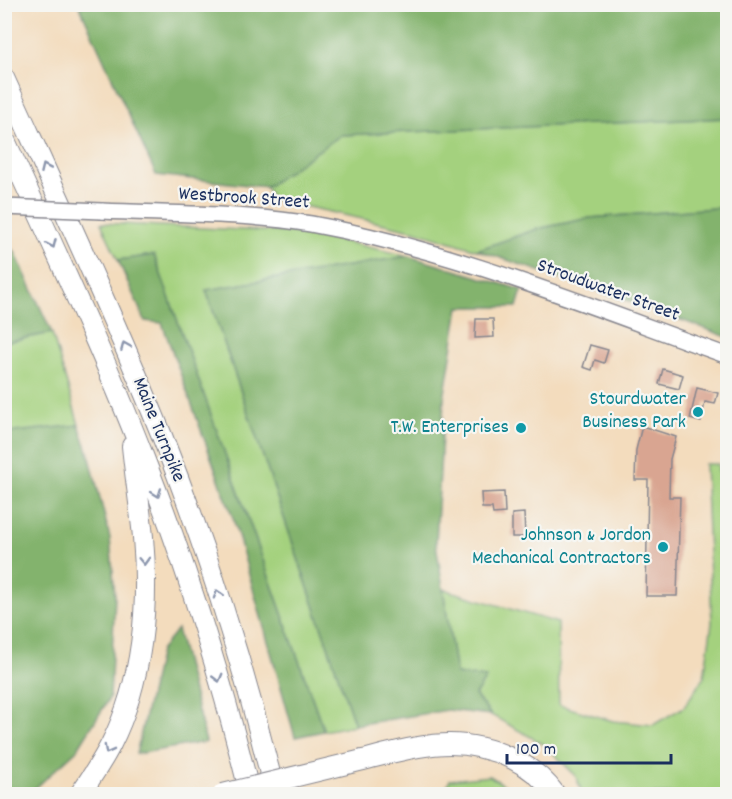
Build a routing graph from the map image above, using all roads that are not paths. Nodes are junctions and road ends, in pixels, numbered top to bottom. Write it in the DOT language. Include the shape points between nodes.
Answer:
graph roads {
  1 [pos="4,78"];
  2 [pos="4,138"];
  3 [pos="4,207"];
  4 [pos="475,267"];
  5 [pos="728,356"];
  6 [pos="129,419"];
  7 [pos="260,730"];
  8 [pos="364,764"];
  9 [pos="80,795"];
  10 [pos="223,795"];
  11 [pos="250,795"];
  12 [pos="260,795"];
  13 [pos="275,795"];
  14 [pos="288,795"];
  15 [pos="544,795"];
  16 [pos="555,795"];
  7 -- 1 [label="highway, Maine Turnpike, one-way" via="208,562 162,437"];
  2 -- 6 [label="highway, Maine Turnpike, one-way"];
  3 -- 4 [label="main road, Westbrook Street, bridge" via="289,221 391,242"];
  4 -- 5 [label="main road, Stroudwater Street"];
  6 -- 9 [label="highway, one-way" via="143,538 141,642 122,718 100,765"];
  6 -- 11 [label="highway, Maine Turnpike, one-way" via="192,591"];
  7 -- 13 [label="highway, Maine Turnpike"];
  7 -- 14 [label="highway" via="273,742"];
  8 -- 10 [label="highway, bridge"];
  8 -- 12 [label="highway"];
  8 -- 15 [label="highway" via="433,752 473,754 510,767"];
  8 -- 16 [label="highway" via="420,746 472,745 520,763"];
}
